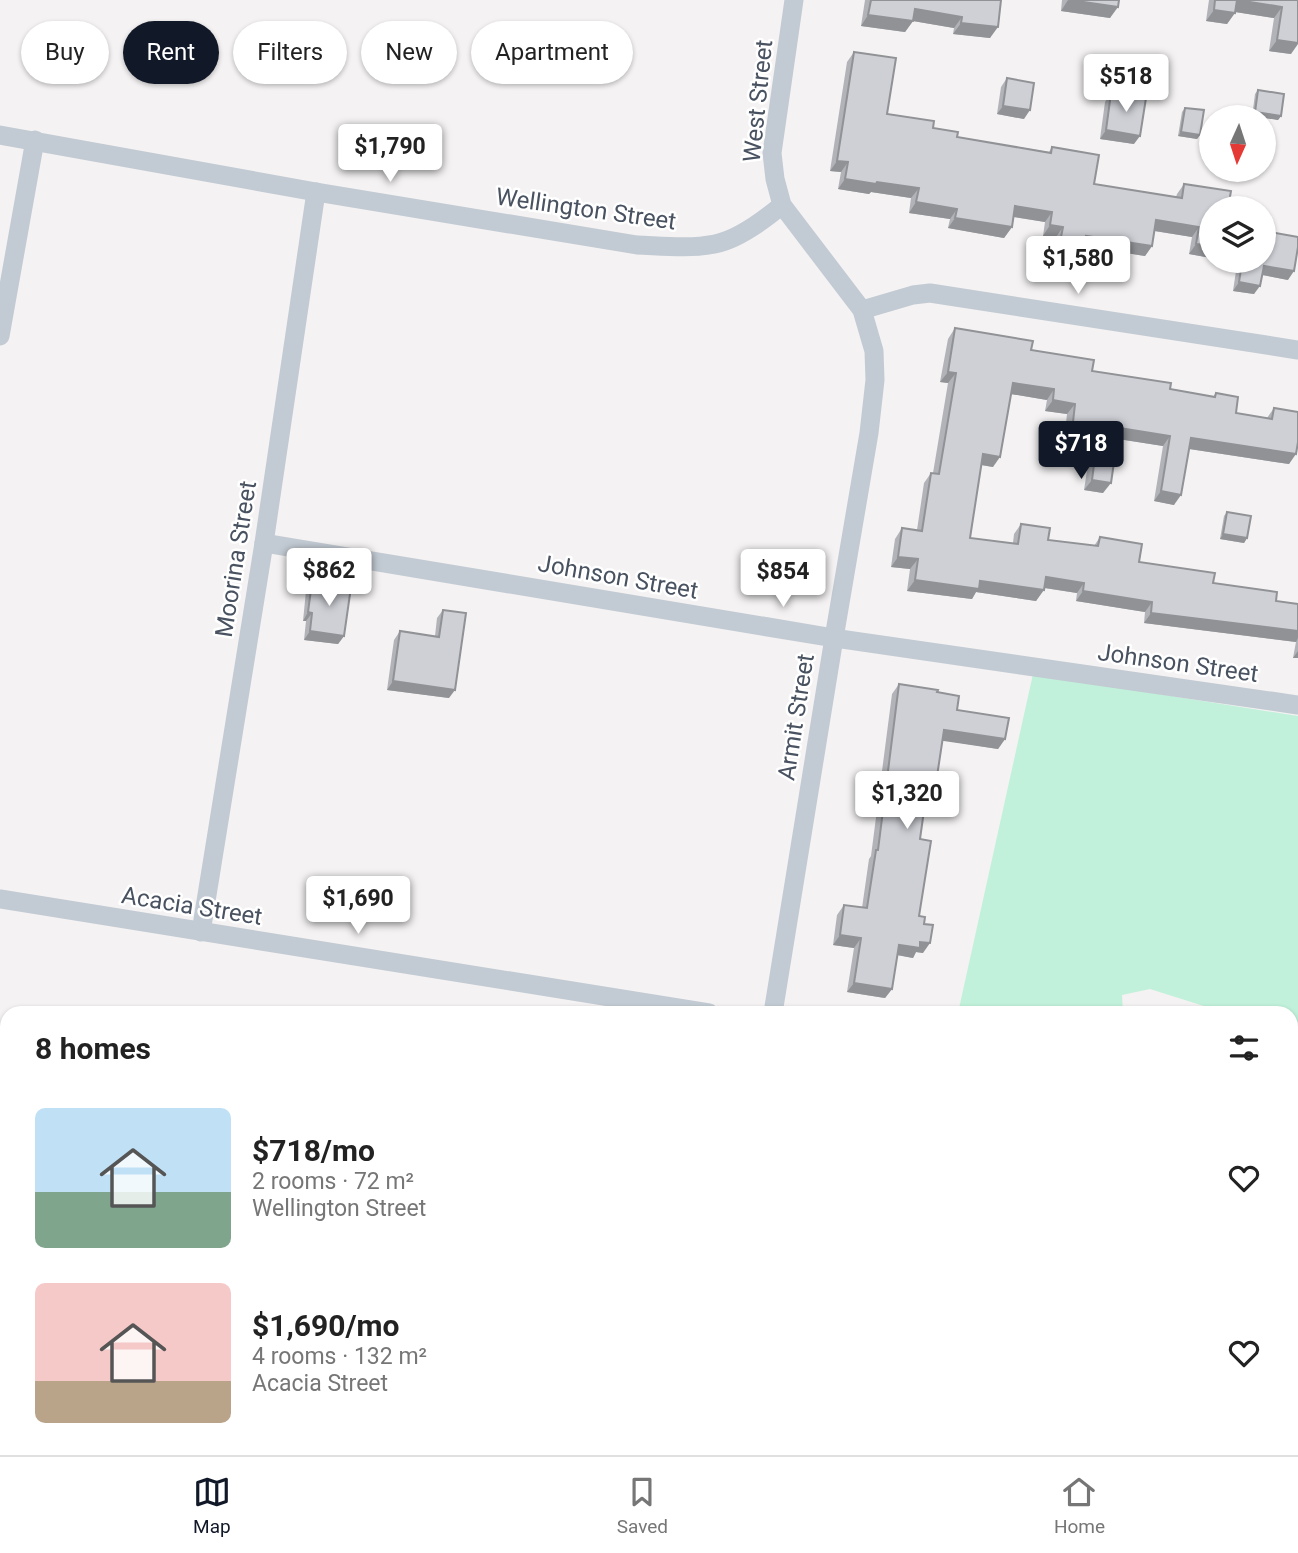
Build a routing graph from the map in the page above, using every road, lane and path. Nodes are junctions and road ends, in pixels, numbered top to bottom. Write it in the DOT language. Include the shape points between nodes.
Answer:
graph roads {
  1 [pos="794,0"];
  2 [pos="0,135"];
  3 [pos="35,141"];
  4 [pos="316,192"];
  5 [pos="782,205"];
  6 [pos="862,310"];
  7 [pos="0,336"];
  8 [pos="1298,350"];
  9 [pos="264,543"];
  10 [pos="834,638"];
  11 [pos="1298,705"];
  12 [pos="0,899"];
  13 [pos="201,932"];
  14 [pos="665,1006"];
  15 [pos="774,1006"];
  1 -- 5 [label="street, West Street" via="772,153"];
  2 -- 3 [label="street, Wellington Street"];
  3 -- 4 [label="street, Wellington Street"];
  3 -- 7 [label="street"];
  4 -- 5 [label="street, Wellington Street" via="637,245 682,248 718,244 754,227"];
  4 -- 9 [label="street, Moorina Street"];
  5 -- 6 [label="street, Armit Street"];
  6 -- 8 [label="street" via="930,293"];
  6 -- 10 [label="street, Armit Street" via="874,351 875,380"];
  9 -- 10 [label="street, Johnson Street"];
  9 -- 13 [label="street, Moorina Street"];
  10 -- 11 [label="street, Johnson Street"];
  10 -- 15 [label="street, Armit Street"];
  12 -- 13 [label="street, Acacia Street"];
  13 -- 14 [label="street, Acacia Street"];
}
